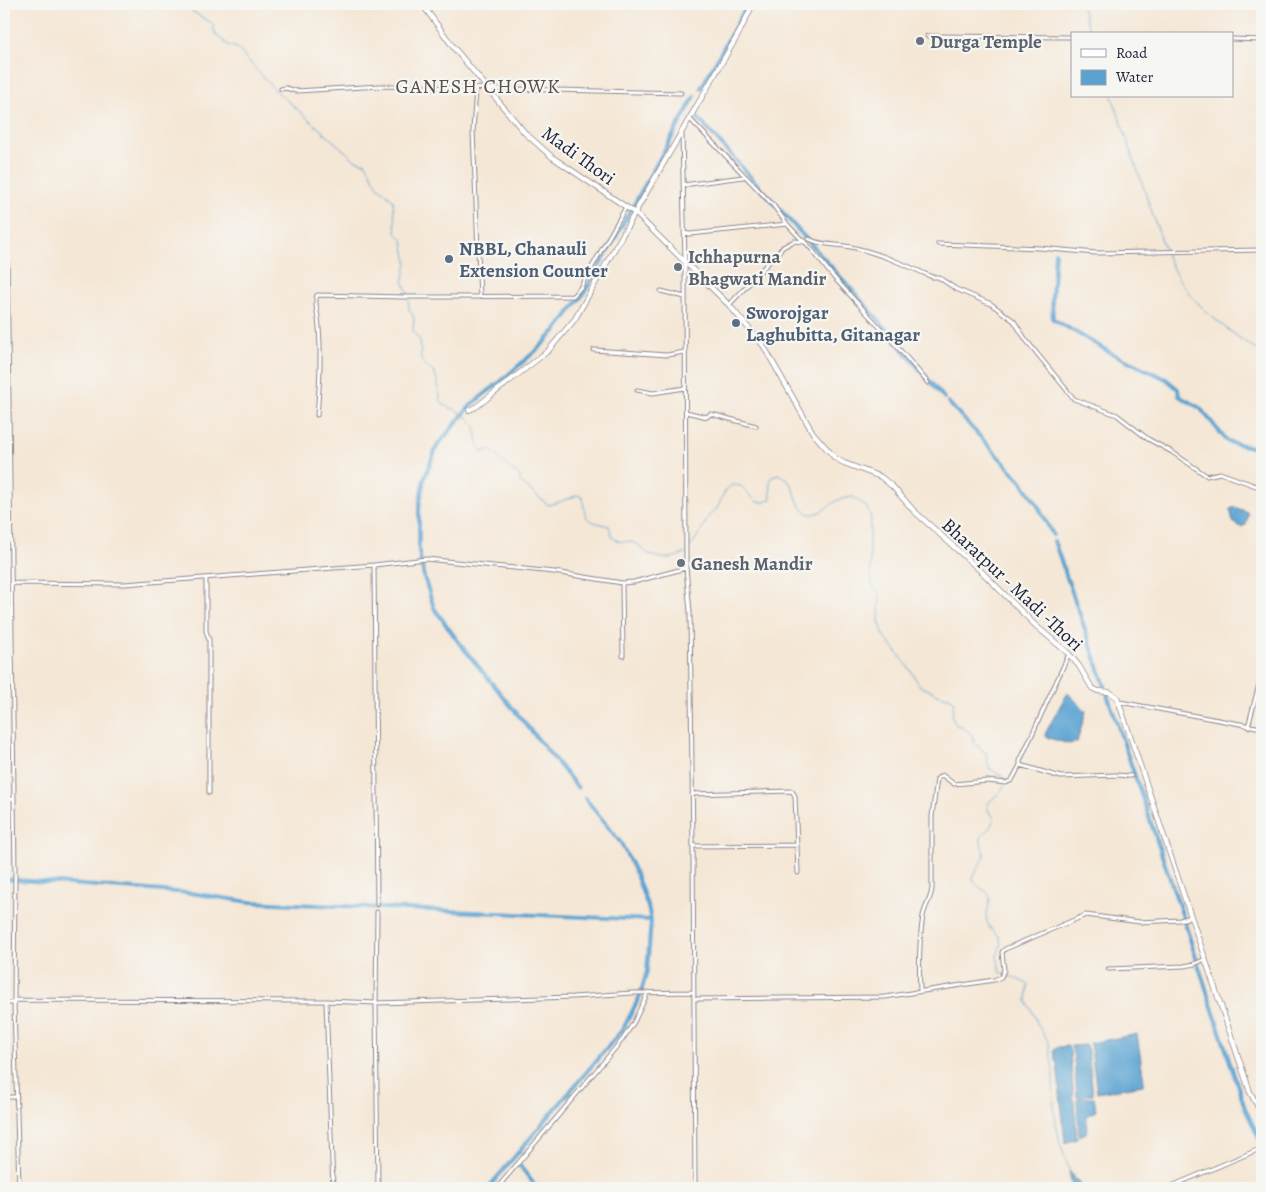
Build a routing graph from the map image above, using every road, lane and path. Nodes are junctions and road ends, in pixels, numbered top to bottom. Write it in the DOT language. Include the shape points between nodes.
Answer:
graph roads {
  1 [pos="6,4"];
  2 [pos="422,4"];
  3 [pos="753,4"];
  4 [pos="927,36"];
  5 [pos="1071,37"];
  6 [pos="1234,39"];
  7 [pos="1262,40"];
  8 [pos="282,89"];
  9 [pos="476,89"];
  10 [pos="488,89"];
  11 [pos="681,94"];
  12 [pos="689,118"];
  13 [pos="682,131"];
  14 [pos="744,177"];
  15 [pos="683,185"];
  16 [pos="627,208"];
  17 [pos="635,213"];
  18 [pos="787,224"];
  19 [pos="684,232"];
  20 [pos="802,239"];
  21 [pos="809,239"];
  22 [pos="938,244"];
  23 [pos="1262,250"];
  24 [pos="685,262"];
  25 [pos="661,291"];
  26 [pos="480,297"];
  27 [pos="684,297"];
  28 [pos="729,305"];
  29 [pos="594,350"];
  30 [pos="684,352"];
  31 [pos="928,383"];
  32 [pos="685,388"];
  33 [pos="638,390"];
  34 [pos="470,410"];
  35 [pos="686,412"];
  36 [pos="317,415"];
  37 [pos="756,426"];
  38 [pos="1262,478"];
  39 [pos="374,565"];
  40 [pos="686,568"];
  41 [pos="206,579"];
  42 [pos="11,583"];
  43 [pos="622,583"];
  44 [pos="1069,654"];
  45 [pos="623,656"];
  46 [pos="1262,673"];
  47 [pos="1120,702"];
  48 [pos="1248,727"];
  49 [pos="1262,728"];
  50 [pos="1020,766"];
  51 [pos="1132,776"];
  52 [pos="209,793"];
  53 [pos="692,794"];
  54 [pos="4,799"];
  55 [pos="14,799"];
  56 [pos="797,845"];
  57 [pos="693,846"];
  58 [pos="798,873"];
  59 [pos="377,904"];
  60 [pos="377,912"];
  61 [pos="1191,917"];
  62 [pos="1205,959"];
  63 [pos="1108,969"];
  64 [pos="647,992"];
  65 [pos="694,992"];
  66 [pos="920,992"];
  67 [pos="694,999"];
  68 [pos="14,1000"];
  69 [pos="326,1001"];
  70 [pos="4,1003"];
  71 [pos="376,1003"];
  72 [pos="4,1097"];
  73 [pos="17,1097"];
  74 [pos="1262,1114"];
  75 [pos="1262,1148"];
  76 [pos="19,1188"];
  77 [pos="333,1188"];
  78 [pos="378,1188"];
  79 [pos="497,1188"];
  80 [pos="695,1188"];
  81 [pos="1167,1188"];
  1 -- 42 [label="street"];
  2 -- 10 [label="main road, Madi Thori"];
  3 -- 12 [label="main road"];
  4 -- 5 [label="street"];
  6 -- 7 [label="street"];
  8 -- 9 [label="street" via="305,91 380,86"];
  9 -- 10 [label="street"];
  9 -- 26 [label="street" via="474,131"];
  10 -- 11 [label="street"];
  10 -- 16 [label="main road, Madi Thori" via="525,133 552,158"];
  12 -- 13 [label="main road"];
  12 -- 14 [label="street"];
  13 -- 15 [label="street"];
  13 -- 17 [label="main road"];
  14 -- 15 [label="street"];
  14 -- 18 [label="street"];
  15 -- 19 [label="street"];
  16 -- 17 [label="main road, Madi Thori"];
  16 -- 26 [label="street" via="580,288 572,296"];
  17 -- 24 [label="main road, Bharatpur - Madi -Thori"];
  17 -- 34 [label="main road" via="561,338 510,382"];
  18 -- 19 [label="street"];
  18 -- 20 [label="street"];
  19 -- 24 [label="street"];
  20 -- 28 [label="street" via="805,242 794,241 783,246"];
  20 -- 31 [label="street"];
  21 -- 38 [label="street" via="849,246 899,262 938,277 956,289 991,304 1014,322 1074,399 1118,415 1148,439 1207,476 1220,473 1256,486"];
  22 -- 23 [label="street" via="1096,252"];
  24 -- 27 [label="street"];
  24 -- 28 [label="main road, Bharatpur - Madi -Thori"];
  25 -- 27 [label="street"];
  26 -- 36 [label="street" via="317,295 320,374"];
  27 -- 30 [label="street"];
  28 -- 44 [label="main road, Bharatpur - Madi -Thori" via="763,345 813,433 835,458 881,477 893,487 914,511"];
  29 -- 30 [label="street" via="667,355"];
  30 -- 32 [label="street"];
  32 -- 33 [label="street" via="653,394"];
  32 -- 35 [label="street"];
  35 -- 37 [label="street" via="707,417 710,414"];
  35 -- 40 [label="street"];
  39 -- 41 [label="street"];
  39 -- 43 [label="street" via="423,559 554,572"];
  39 -- 59 [label="street"];
  40 -- 43 [label="street"];
  40 -- 53 [label="street" via="690,612"];
  41 -- 42 [label="street" via="125,584"];
  41 -- 52 [label="street"];
  42 -- 55 [label="street"];
  43 -- 45 [label="street"];
  44 -- 47 [label="main road, Bharatpur - Madi -Thori" via="1092,688 1114,694"];
  44 -- 50 [label="street"];
  46 -- 48 [label="street"];
  47 -- 48 [label="street"];
  47 -- 61 [label="main road"];
  48 -- 49 [label="street"];
  50 -- 51 [label="street" via="1061,777"];
  50 -- 66 [label="street" via="1012,780 1006,783 954,784 942,775 937,779 932,816 932,896 922,921"];
  53 -- 56 [label="street" via="792,791"];
  53 -- 57 [label="street"];
  54 -- 55 [label="street"];
  55 -- 68 [label="street"];
  56 -- 57 [label="street"];
  56 -- 58 [label="street"];
  57 -- 65 [label="street"];
  60 -- 71 [label="street"];
  61 -- 62 [label="main road"];
  61 -- 66 [label="street" via="1140,922 1086,915 1005,949 1002,952 1004,970 1001,977"];
  62 -- 63 [label="street" via="1184,966"];
  62 -- 74 [label="main road" via="1250,1092"];
  64 -- 65 [label="street"];
  64 -- 71 [label="street"];
  64 -- 79 [label="street" via="623,1039"];
  65 -- 67 [label="street"];
  66 -- 67 [label="street" via="885,997"];
  67 -- 80 [label="street"];
  68 -- 69 [label="street"];
  68 -- 70 [label="street"];
  68 -- 73 [label="street"];
  69 -- 71 [label="street"];
  69 -- 77 [label="street"];
  71 -- 78 [label="street"];
  72 -- 73 [label="street"];
  73 -- 76 [label="street"];
  75 -- 81 [label="street"];
}
